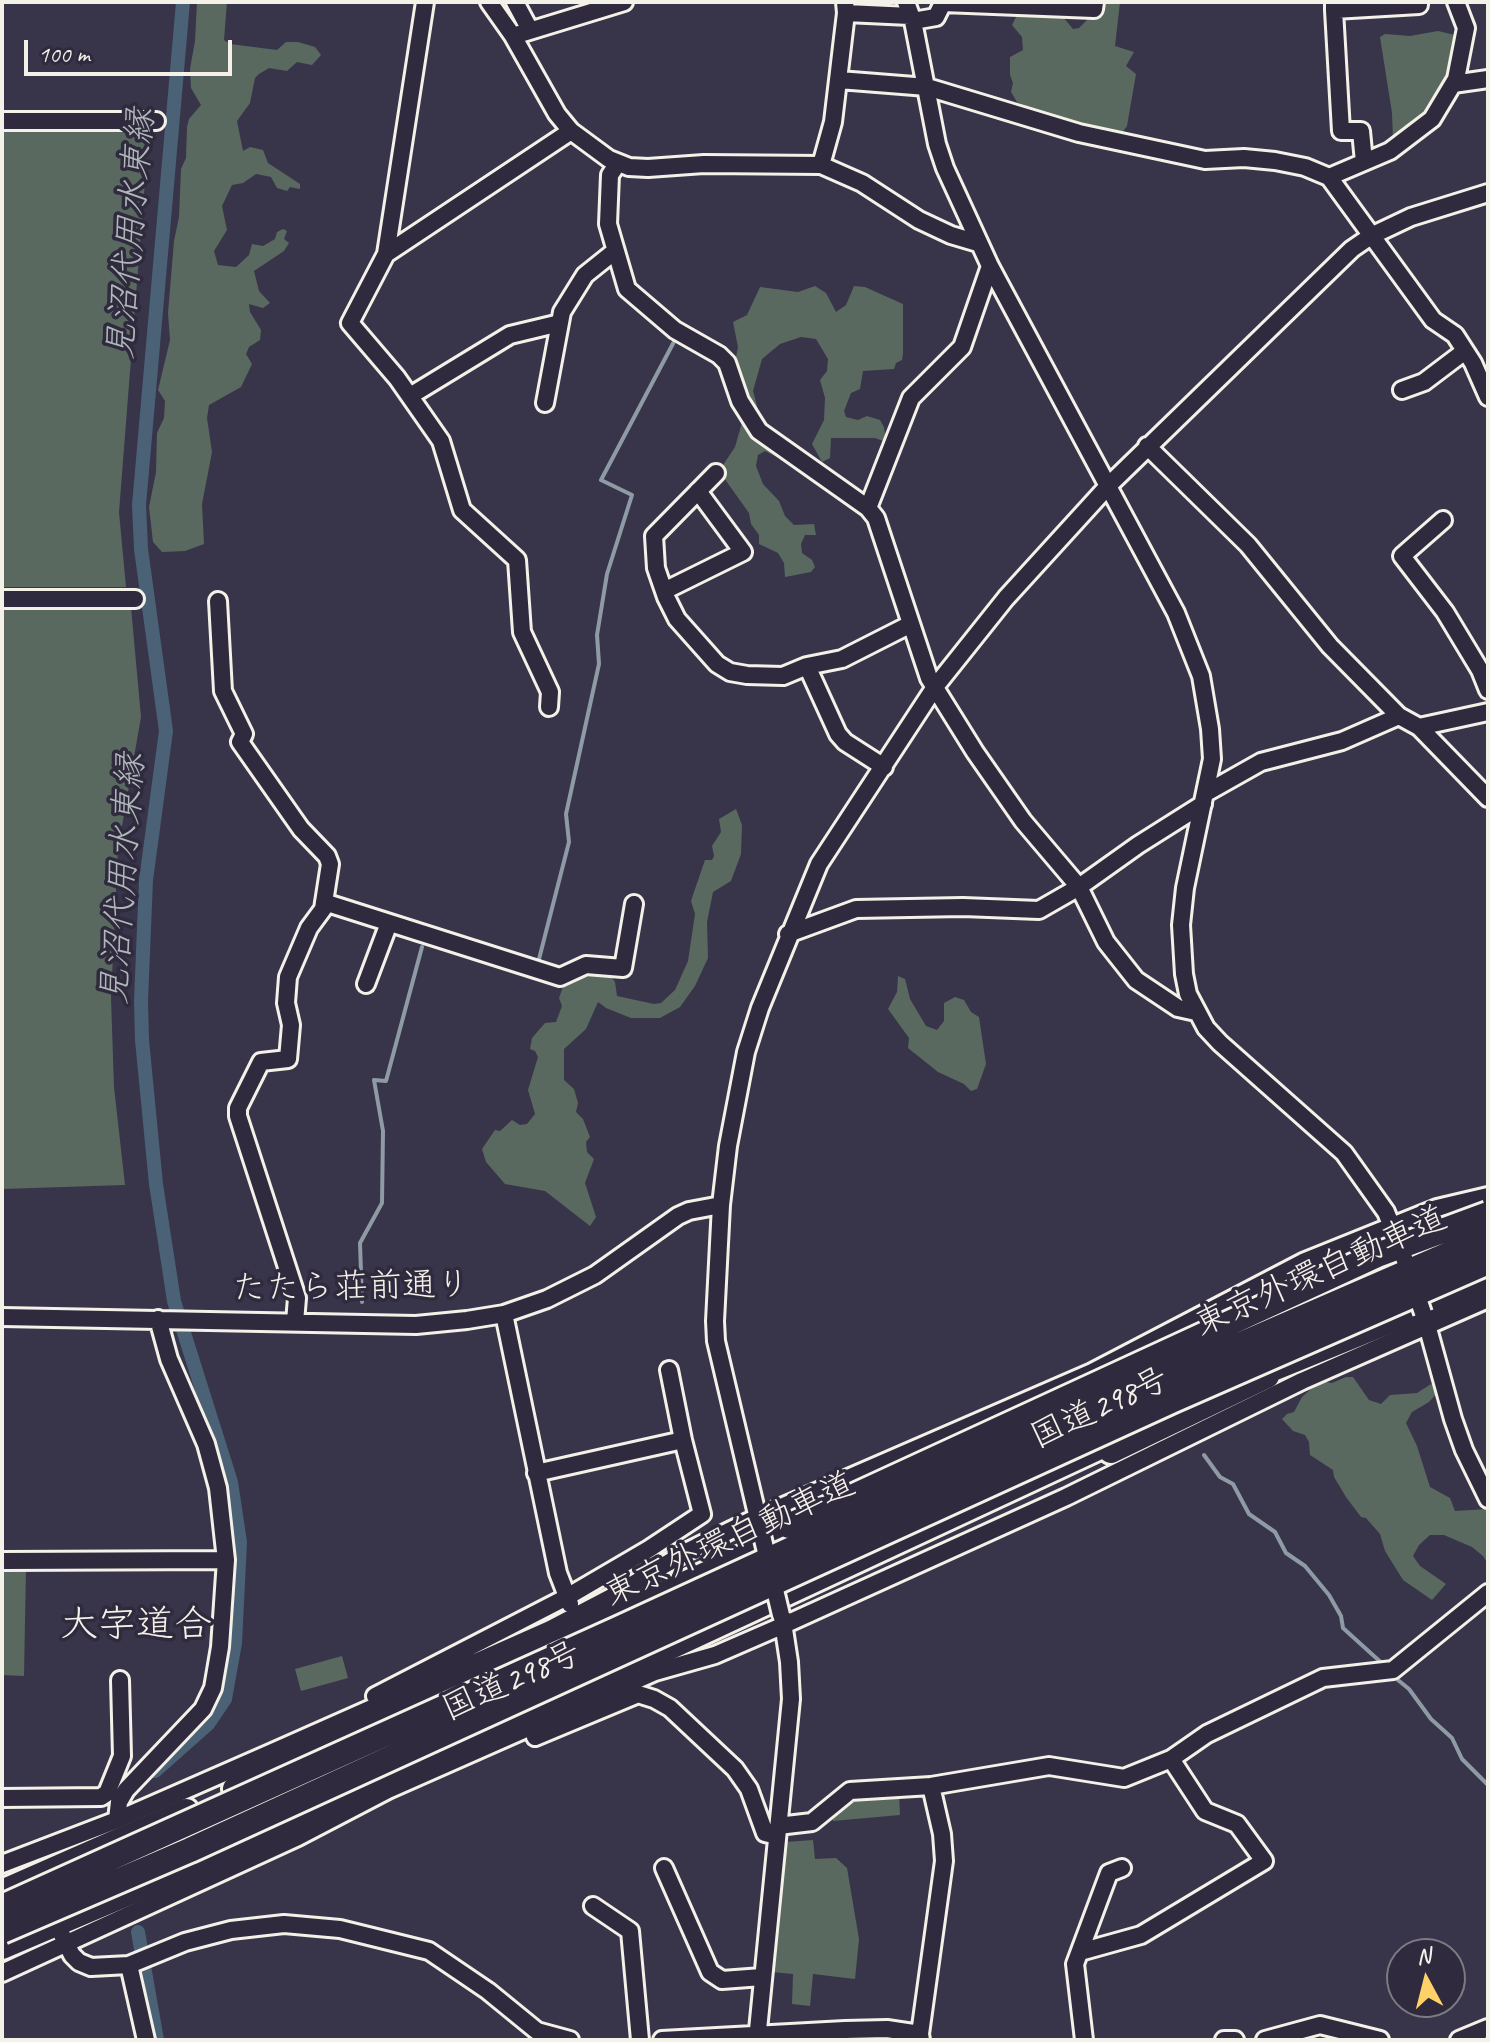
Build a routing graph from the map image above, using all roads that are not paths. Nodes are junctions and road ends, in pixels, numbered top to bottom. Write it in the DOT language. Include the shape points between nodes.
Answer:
graph roads {
  1 [pos="425,2"];
  2 [pos="489,2"];
  3 [pos="515,2"];
  4 [pos="624,2"];
  5 [pos="1095,2"];
  6 [pos="1419,2"];
  7 [pos="1456,2"];
  8 [pos="1002,4"];
  9 [pos="1334,6"];
  10 [pos="845,8"];
  11 [pos="909,13"];
  12 [pos="530,30"];
  13 [pos="513,36"];
  14 [pos="1488,79"];
  15 [pos="839,80"];
  16 [pos="1453,84"];
  17 [pos="927,87"];
  18 [pos="2,121"];
  19 [pos="156,121"];
  20 [pos="571,131"];
  21 [pos="1364,162"];
  22 [pos="618,163"];
  23 [pos="821,165"];
  24 [pos="1329,177"];
  25 [pos="1487,195"];
  26 [pos="1371,236"];
  27 [pos="978,243"];
  28 [pos="615,251"];
  29 [pos="386,254"];
  30 [pos="990,266"];
  31 [pos="560,323"];
  32 [pos="1465,351"];
  33 [pos="1402,390"];
  34 [pos="410,396"];
  35 [pos="1488,397"];
  36 [pos="545,403"];
  37 [pos="1147,446"];
  38 [pos="716,473"];
  39 [pos="1109,485"];
  40 [pos="698,491"];
  41 [pos="868,508"];
  42 [pos="1443,520"];
  43 [pos="664,591"];
  44 [pos="2,599"];
  45 [pos="135,599"];
  46 [pos="218,601"];
  47 [pos="911,624"];
  48 [pos="807,666"];
  49 [pos="935,687"];
  50 [pos="1488,690"];
  51 [pos="549,707"];
  52 [pos="1488,712"];
  53 [pos="1399,716"];
  54 [pos="1419,727"];
  55 [pos="884,767"];
  56 [pos="1205,798"];
  57 [pos="1488,798"];
  58 [pos="1079,887"];
  59 [pos="324,902"];
  60 [pos="634,904"];
  61 [pos="389,923"];
  62 [pos="788,934"];
  63 [pos="366,984"];
  64 [pos="1196,1012"];
  65 [pos="1488,1196"];
  66 [pos="721,1205"];
  67 [pos="1488,1214"];
  68 [pos="1393,1224"];
  69 [pos="1488,1229"];
  70 [pos="1488,1237"];
  71 [pos="1488,1265"];
  72 [pos="1488,1281"];
  73 [pos="1488,1299"];
  74 [pos="504,1314"];
  75 [pos="2,1317"];
  76 [pos="162,1319"];
  77 [pos="1425,1319"];
  78 [pos="295,1322"];
  79 [pos="669,1370"];
  80 [pos="683,1440"];
  81 [pos="536,1473"];
  82 [pos="1488,1499"];
  83 [pos="759,1522"];
  84 [pos="226,1560"];
  85 [pos="2,1561"];
  86 [pos="1488,1593"];
  87 [pos="569,1602"];
  88 [pos="613,1617"];
  89 [pos="782,1620"];
  90 [pos="634,1664"];
  91 [pos="120,1680"];
  92 [pos="261,1757"];
  93 [pos="1171,1759"];
  94 [pos="931,1786"];
  95 [pos="388,1790"];
  96 [pos="2,1798"];
  97 [pos="117,1820"];
  98 [pos="778,1831"];
  99 [pos="15,1865"];
  100 [pos="664,1868"];
  101 [pos="1122,1868"];
  102 [pos="2,1892"];
  103 [pos="593,1906"];
  104 [pos="2,1907"];
  105 [pos="58,1926"];
  106 [pos="2,1931"];
  107 [pos="66,1942"];
  108 [pos="2,1947"];
  109 [pos="1080,1952"];
  110 [pos="129,1965"];
  111 [pos="2,1973"];
  112 [pos="762,1977"];
  113 [pos="1488,2028"];
  114 [pos="757,2037"];
  115 [pos="920,2037"];
  116 [pos="146,2040"];
  117 [pos="570,2040"];
  118 [pos="640,2040"];
  119 [pos="662,2040"];
  120 [pos="1084,2040"];
  121 [pos="1224,2040"];
  122 [pos="1235,2040"];
  123 [pos="1265,2040"];
  124 [pos="1380,2040"];
  125 [pos="1459,2040"];
  1 -- 29 [label="street"];
  2 -- 13 [label="street"];
  3 -- 12 [label="street"];
  4 -- 12 [label="street"];
  5 -- 8 [label="street" via="1094,9"];
  6 -- 9 [label="street"];
  7 -- 16 [label="street" via="1466,28"];
  8 -- 11 [label="street" via="943,3 936,17"];
  9 -- 21 [label="street" via="1341,131 1361,131"];
  10 -- 11 [label="street"];
  10 -- 15 [label="street"];
  11 -- 17 [label="street"];
  12 -- 13 [label="street"];
  13 -- 20 [label="street"];
  14 -- 16 [label="street"];
  15 -- 17 [label="street"];
  15 -- 23 [label="street"];
  16 -- 21 [label="street" via="1432,119 1390,151"];
  17 -- 24 [label="street" via="1079,133 1205,160 1275,161"];
  17 -- 27 [label="street" via="937,144"];
  18 -- 19 [label="street"];
  20 -- 22 [label="street"];
  20 -- 29 [label="street"];
  21 -- 24 [label="street"];
  22 -- 23 [label="street" via="648,168"];
  22 -- 28 [label="street" via="610,175 608,224"];
  23 -- 27 [label="street" via="862,183 919,220"];
  24 -- 26 [label="street"];
  25 -- 26 [label="street" via="1411,217"];
  26 -- 32 [label="street" via="1433,320 1455,335"];
  26 -- 37 [label="street" via="1337,262"];
  27 -- 30 [label="street"];
  28 -- 31 [label="street" via="585,275"];
  28 -- 41 [label="street" via="632,295 727,363 740,401 759,431"];
  29 -- 34 [label="street" via="350,323"];
  30 -- 39 [label="street"];
  30 -- 41 [label="street" via="962,347 911,398"];
  31 -- 34 [label="street" via="510,335"];
  31 -- 36 [label="street"];
  32 -- 33 [label="street" via="1424,382"];
  32 -- 35 [label="street"];
  34 -- 51 [label="street" via="441,441 462,510 517,560 522,632 550,692"];
  37 -- 39 [label="street"];
  37 -- 53 [label="street" via="1248,545 1330,646"];
  38 -- 40 [label="street"];
  39 -- 49 [label="street" via="1006,598"];
  39 -- 56 [label="street" via="1198,665 1212,759"];
  40 -- 43 [label="street" via="654,536"];
  40 -- 43 [label="street" via="743,552"];
  41 -- 47 [label="street" via="876,518"];
  42 -- 50 [label="street" via="1402,556 1445,612"];
  43 -- 48 [label="street" via="677,619 730,672 783,676"];
  44 -- 45 [label="street"];
  46 -- 59 [label="street" via="223,691 244,734 240,742 301,829 327,856"];
  47 -- 48 [label="street" via="842,659"];
  47 -- 49 [label="street"];
  48 -- 55 [label="street" via="838,734"];
  49 -- 55 [label="street"];
  49 -- 58 [label="street" via="1023,821"];
  52 -- 54 [label="street"];
  53 -- 54 [label="street"];
  53 -- 56 [label="street" via="1342,741 1261,762"];
  54 -- 57 [label="street"];
  55 -- 62 [label="street" via="819,864"];
  56 -- 58 [label="street"];
  56 -- 64 [label="street" via="1181,925 1184,974"];
  58 -- 62 [label="street" via="1039,910 856,909"];
  58 -- 64 [label="street" via="1106,942 1136,980 1178,1008"];
  59 -- 61 [label="street"];
  59 -- 78 [label="street" via="288,977 288,1059 261,1062 238,1108 297,1298"];
  60 -- 61 [label="street" via="623,968 586,965 560,977"];
  61 -- 63 [label="street"];
  62 -- 66 [label="street" via="746,1052"];
  64 -- 68 [label="street" via="1220,1043 1344,1153"];
  65 -- 68 [label="street"];
  66 -- 74 [label="street, たたら荘前通り" via="678,1216 595,1275"];
  66 -- 83 [label="street" via="716,1341"];
  67 -- 88 [label="highway, bridge" via="1377,1255 789,1526"];
  68 -- 77 [label="street, bridge"];
  68 -- 83 [label="street" via="1303,1262 1092,1372"];
  69 -- 88 [label="highway, 国道298号" via="1201,1348"];
  70 -- 104 [label="highway, 東京外環自動車道, bridge" via="1182,1370"];
  71 -- 90 [label="highway, bridge" via="804,1595"];
  71 -- 106 [label="highway, 東京外環自動車道, bridge" via="1159,1406"];
  72 -- 90 [label="highway, 国道298号" via="1226,1388"];
  73 -- 77 [label="street"];
  74 -- 78 [label="street, たたら荘前通り" via="416,1325"];
  74 -- 81 [label="street"];
  75 -- 76 [label="street, たたら荘前通り"];
  76 -- 78 [label="street, たたら荘前通り"];
  76 -- 84 [label="street" via="165,1349 206,1444 218,1488"];
  77 -- 82 [label="street" via="1461,1440"];
  77 -- 89 [label="street" via="1066,1497"];
  79 -- 80 [label="street"];
  80 -- 81 [label="street"];
  80 -- 87 [label="street" via="702,1514"];
  81 -- 87 [label="street"];
  83 -- 89 [label="street, bridge"];
  83 -- 92 [label="street" via="686,1552 550,1629"];
  84 -- 85 [label="street"];
  84 -- 97 [label="street" via="213,1688 203,1709 126,1790"];
  86 -- 93 [label="street" via="1393,1670 1323,1678 1207,1734"];
  87 -- 92 [label="street"];
  88 -- 102 [label="highway, 国道298号"];
  89 -- 95 [label="street" via="715,1655 655,1672"];
  89 -- 98 [label="street" via="791,1699"];
  90 -- 108 [label="highway, 国道298号" via="195,1865"];
  91 -- 96 [label="street" via="122,1756 107,1793"];
  92 -- 97 [label="street"];
  93 -- 94 [label="street" via="1124,1778 1049,1766"];
  93 -- 109 [label="street" via="1205,1811 1237,1824 1264,1861 1141,1935"];
  94 -- 98 [label="street" via="850,1791 812,1822"];
  94 -- 115 [label="street" via="944,1861"];
  95 -- 98 [label="street" via="432,1779 634,1692 670,1708 735,1769 749,1789 765,1833"];
  95 -- 107 [label="street" via="298,1837"];
  97 -- 99 [label="street"];
  98 -- 112 [label="street"];
  100 -- 112 [label="street" via="710,1972 722,1980"];
  101 -- 109 [label="street" via="1109,1873"];
  103 -- 118 [label="street" via="630,1931"];
  105 -- 107 [label="street"];
  107 -- 110 [label="street" via="79,1962 91,1967"];
  107 -- 111 [label="street"];
  109 -- 120 [label="street" via="1075,1964"];
  110 -- 116 [label="street"];
  110 -- 117 [label="street" via="231,1930 284,1924 340,1929 429,1951 537,2031"];
  112 -- 114 [label="street"];
  113 -- 125 [label="street"];
  114 -- 115 [label="street" via="887,2029"];
  114 -- 119 [label="street"];
  121 -- 122 [label="street"];
  123 -- 124 [label="street" via="1320,2025"];
}
